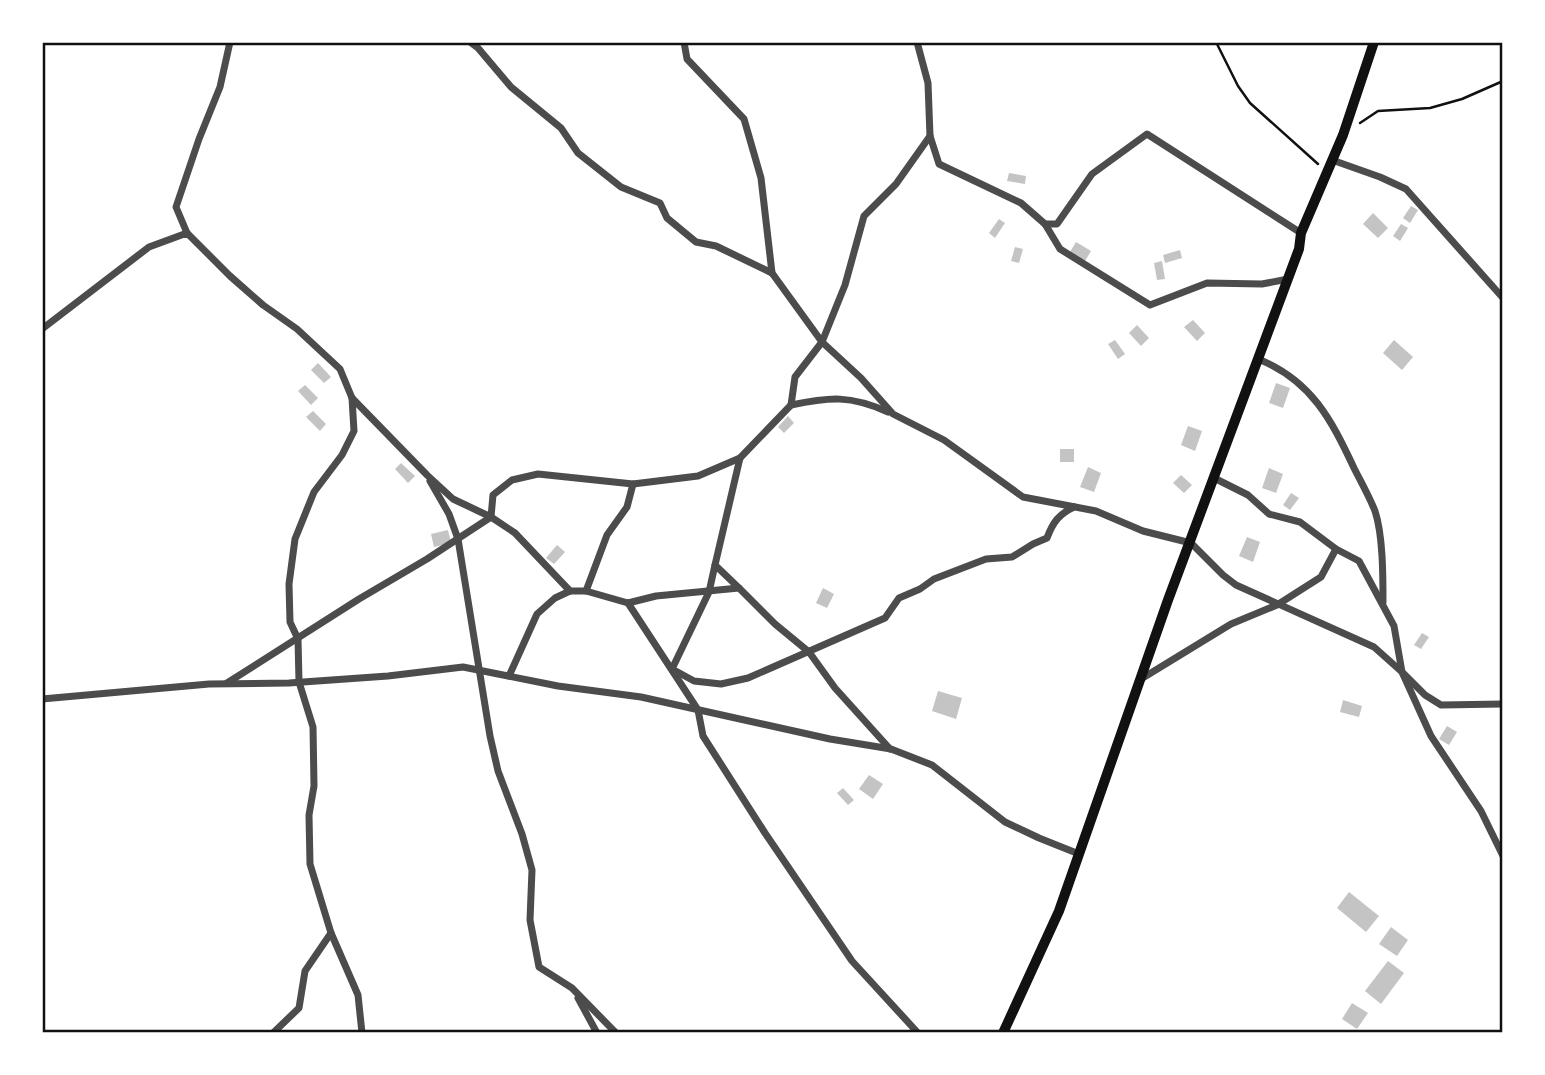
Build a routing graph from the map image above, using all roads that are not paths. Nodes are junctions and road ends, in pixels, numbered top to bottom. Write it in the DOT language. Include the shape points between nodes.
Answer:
graph roads {
  1 [pos="230,42"];
  2 [pos="470,42"];
  3 [pos="684,42"];
  4 [pos="917,42"];
  5 [pos="1374,42"];
  6 [pos="930,136"];
  7 [pos="1332,160"];
  8 [pos="1045,224"];
  9 [pos="187,233"];
  10 [pos="1301,233"];
  11 [pos="772,273"];
  12 [pos="1288,279"];
  13 [pos="1503,298"];
  14 [pos="42,329"];
  15 [pos="822,342"];
  16 [pos="1258,359"];
  17 [pos="352,398"];
  18 [pos="791,405"];
  19 [pos="893,414"];
  20 [pos="740,458"];
  21 [pos="427,475"];
  22 [pos="1214,478"];
  23 [pos="633,484"];
  24 [pos="1075,506"];
  25 [pos="491,517"];
  26 [pos="458,539"];
  27 [pos="1191,543"];
  28 [pos="1336,549"];
  29 [pos="715,565"];
  30 [pos="739,588"];
  31 [pos="570,591"];
  32 [pos="586,591"];
  33 [pos="709,592"];
  34 [pos="628,603"];
  35 [pos="1383,604"];
  36 [pos="1277,605"];
  37 [pos="298,639"];
  38 [pos="809,652"];
  39 [pos="672,669"];
  40 [pos="481,671"];
  41 [pos="1402,672"];
  42 [pos="509,676"];
  43 [pos="1141,679"];
  44 [pos="299,682"];
  45 [pos="226,683"];
  46 [pos="42,699"];
  47 [pos="1503,704"];
  48 [pos="698,710"];
  49 [pos="891,749"];
  50 [pos="1079,854"];
  51 [pos="1503,856"];
  52 [pos="331,933"];
  53 [pos="572,988"];
  54 [pos="909,1024"];
  55 [pos="273,1033"];
  56 [pos="362,1033"];
  57 [pos="597,1033"];
  58 [pos="616,1033"];
  59 [pos="902,1033"];
  60 [pos="918,1033"];
  61 [pos="1003,1033"];
  1 -- 9 [label="street" via="220,87 176,207"];
  2 -- 11 [label="street" via="511,87 561,128 578,153 621,187 660,203 667,218 696,242 716,246"];
  3 -- 11 [label="street" via="687,59 744,119 761,178"];
  4 -- 6 [label="street" via="928,83"];
  5 -- 7 [label="main road"];
  6 -- 8 [label="street" via="939,164 1021,203"];
  6 -- 15 [label="street" via="896,184 863,216 845,285"];
  7 -- 10 [label="main road"];
  7 -- 13 [label="street" via="1406,189"];
  8 -- 10 [label="street" via="1057,223 1092,174 1147,134"];
  8 -- 12 [label="street" via="1060,249 1150,305 1207,283 1262,284"];
  9 -- 14 [label="street" via="149,247"];
  9 -- 17 [label="street" via="230,276 340,369"];
  10 -- 12 [label="main road"];
  11 -- 15 [label="street"];
  12 -- 16 [label="main road"];
  15 -- 18 [label="street" via="795,377"];
  15 -- 19 [label="street" via="862,377"];
  16 -- 22 [label="main road"];
  16 -- 35 [label="street" via="1310,391 1332,422 1376,513"];
  17 -- 21 [label="street"];
  17 -- 37 [label="street" via="354,431 314,492 295,539 290,622"];
  18 -- 19 [label="street" via="829,398 865,401"];
  18 -- 20 [label="street"];
  19 -- 24 [label="street" via="944,440 1023,497"];
  20 -- 23 [label="street" via="698,476"];
  20 -- 29 [label="street"];
  21 -- 25 [label="street" via="453,499"];
  21 -- 26 [label="street"];
  22 -- 27 [label="main road"];
  22 -- 28 [label="street" via="1248,495 1269,514 1300,522"];
  23 -- 25 [label="street" via="538,474 512,480 493,495"];
  23 -- 32 [label="street" via="627,507 607,535"];
  24 -- 27 [label="street"];
  24 -- 38 [label="street" via="1053,522 1047,538 1012,557 986,559 934,579 899,598 885,618"];
  25 -- 26 [label="street"];
  25 -- 31 [label="street" via="515,533"];
  26 -- 37 [label="street"];
  26 -- 40 [label="street"];
  27 -- 36 [label="street" via="1228,579"];
  27 -- 43 [label="main road"];
  28 -- 35 [label="street" via="1359,561"];
  28 -- 36 [label="street" via="1321,577"];
  29 -- 30 [label="street"];
  29 -- 33 [label="street"];
  30 -- 33 [label="street"];
  30 -- 38 [label="street"];
  31 -- 32 [label="street"];
  31 -- 42 [label="street" via="537,614"];
  32 -- 34 [label="street"];
  33 -- 34 [label="street"];
  33 -- 39 [label="street"];
  34 -- 39 [label="street"];
  35 -- 41 [label="street" via="1394,626"];
  36 -- 41 [label="street" via="1374,647"];
  36 -- 43 [label="street" via="1231,624"];
  37 -- 44 [label="street"];
  37 -- 45 [label="street"];
  38 -- 39 [label="street" via="748,678 721,684 694,681"];
  38 -- 49 [label="street"];
  39 -- 48 [label="street"];
  40 -- 42 [label="street"];
  40 -- 44 [label="street" via="463,667"];
  40 -- 53 [label="street" via="498,771 533,870 530,920 540,967"];
  41 -- 47 [label="street" via="1441,705"];
  41 -- 51 [label="street" via="1431,736 1481,811"];
  42 -- 48 [label="street"];
  43 -- 50 [label="main road"];
  44 -- 45 [label="street"];
  44 -- 52 [label="street" via="313,727 310,864"];
  45 -- 46 [label="street"];
  48 -- 49 [label="street"];
  48 -- 54 [label="street" via="703,736 765,833 852,961"];
  49 -- 50 [label="street" via="932,765 1006,822"];
  50 -- 61 [label="main road" via="1059,911"];
  52 -- 55 [label="street" via="305,971 299,1008"];
  52 -- 56 [label="street" via="358,995"];
  53 -- 57 [label="street"];
  53 -- 58 [label="street"];
  54 -- 59 [label="street"];
  54 -- 60 [label="street"];
}
